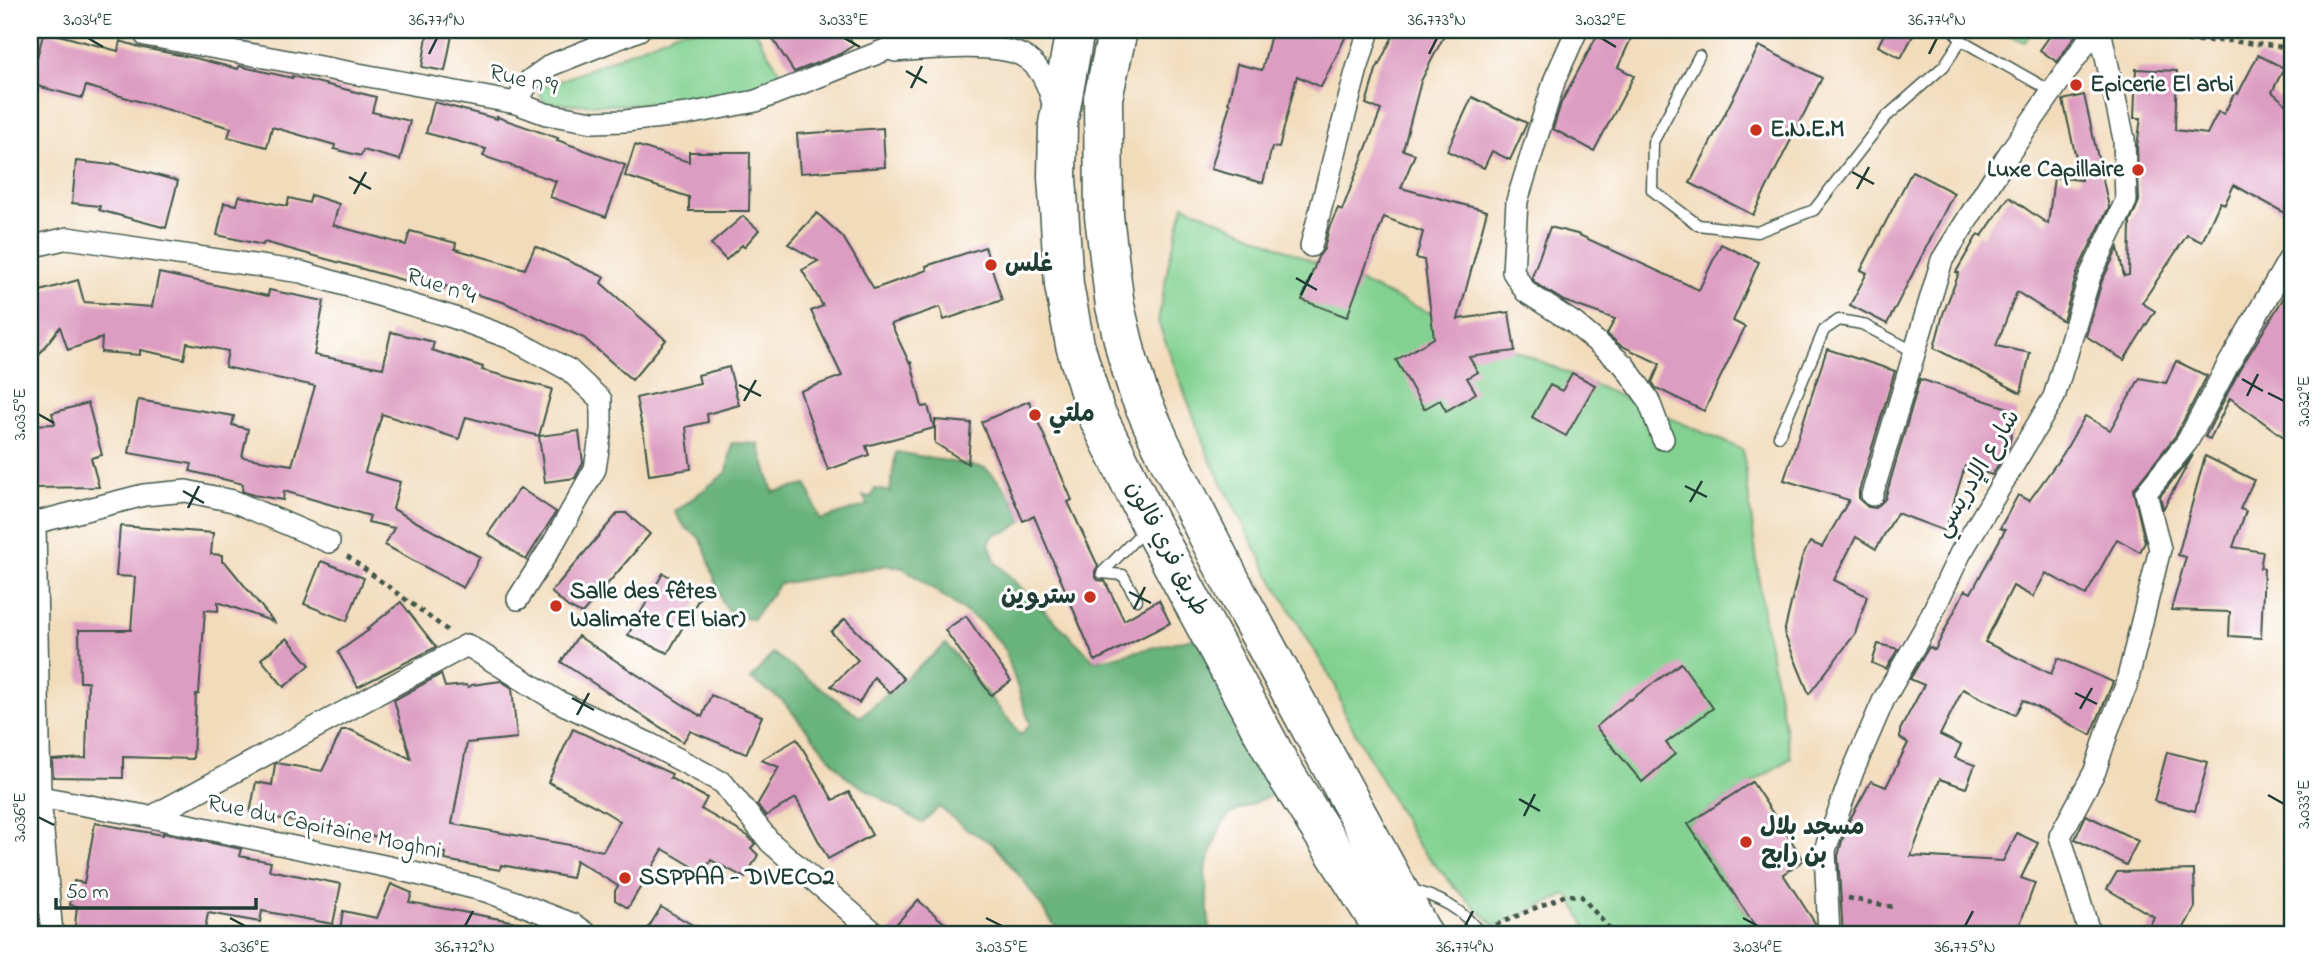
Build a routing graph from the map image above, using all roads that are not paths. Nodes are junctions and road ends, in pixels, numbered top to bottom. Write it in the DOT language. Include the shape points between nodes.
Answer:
graph roads {
  1 [pos="639,30"];
  2 [pos="930,30"];
  3 [pos="1075,30"];
  4 [pos="1118,30"];
  5 [pos="1369,30"];
  6 [pos="1577,30"];
  7 [pos="1953,30"];
  8 [pos="2097,30"];
  9 [pos="145,35"];
  10 [pos="1961,40"];
  11 [pos="883,51"];
  12 [pos="1699,56"];
  13 [pos="2051,91"];
  14 [pos="516,103"];
  15 [pos="1058,124"];
  16 [pos="1311,246"];
  17 [pos="30,247"];
  18 [pos="2292,254"];
  19 [pos="1915,352"];
  20 [pos="1779,436"];
  21 [pos="1663,439"];
  22 [pos="1872,495"];
  23 [pos="1150,523"];
  24 [pos="33,524"];
  25 [pos="328,542"];
  26 [pos="518,599"];
  27 [pos="1137,600"];
  28 [pos="40,797"];
  29 [pos="151,817"];
  30 [pos="1396,885"];
  31 [pos="1480,934"];
  32 [pos="52,935"];
  33 [pos="589,935"];
  34 [pos="877,935"];
  35 [pos="1387,935"];
  36 [pos="1423,935"];
  37 [pos="1829,935"];
  38 [pos="2090,935"];
  1 -- 14 [label="street" via="551,65 530,80"];
  2 -- 11 [label="street, Rue n°9"];
  3 -- 15 [label="highway, طريق فري فالون"];
  4 -- 30 [label="highway" via="1103,98 1104,204 1109,270 1139,394 1251,617"];
  5 -- 16 [label="street"];
  6 -- 21 [label="street" via="1555,79 1517,201 1513,272 1526,292 1574,323 1624,365 1648,399"];
  7 -- 10 [label="lane"];
  8 -- 13 [label="street, شارع الإدريسي"];
  8 -- 37 [label="street, شارع الإدريسي" via="2123,139 2126,201 2090,276 2054,397 1960,554 1884,699 1853,771 1825,850"];
  9 -- 14 [label="street, Rue n°9"];
  10 -- 12 [label="lane" via="1944,65 1886,117 1814,209 1757,232 1698,225 1652,190 1653,142"];
  10 -- 13 [label="lane"];
  11 -- 14 [label="street, Rue n°9" via="756,101 688,114 593,122"];
  11 -- 15 [label="street" via="968,48 1022,56 1042,75"];
  13 -- 19 [label="street, شارع الإدريسي" via="1942,260"];
  15 -- 23 [label="highway, طريق فري فالون" via="1064,285 1075,345 1095,411"];
  17 -- 26 [label="street, Rue n°4" via="68,238 301,272 452,317 569,370 601,400 595,469"];
  18 -- 38 [label="street" via="2187,442 2146,492 2160,549 2126,686 2095,771 2060,836"];
  19 -- 20 [label="lane" via="1863,324 1839,320 1824,330"];
  19 -- 22 [label="street, شارع الإدريسي"];
  23 -- 27 [label="lane" via="1102,573 1123,575"];
  23 -- 35 [label="highway, طريق فري فالون" via="1283,770"];
  24 -- 25 [label="street" via="144,495 186,491 233,501"];
  24 -- 28 [label="street"];
  28 -- 29 [label="street, Rue du Capitaine Moghni"];
  28 -- 32 [label="street"];
  29 -- 33 [label="street, Rue du Capitaine Moghni" via="486,891 575,925"];
  29 -- 34 [label="street" via="467,645 557,701 723,783 770,842"];
  30 -- 31 [label="lane" via="1449,904"];
  30 -- 36 [label="highway"];
}
